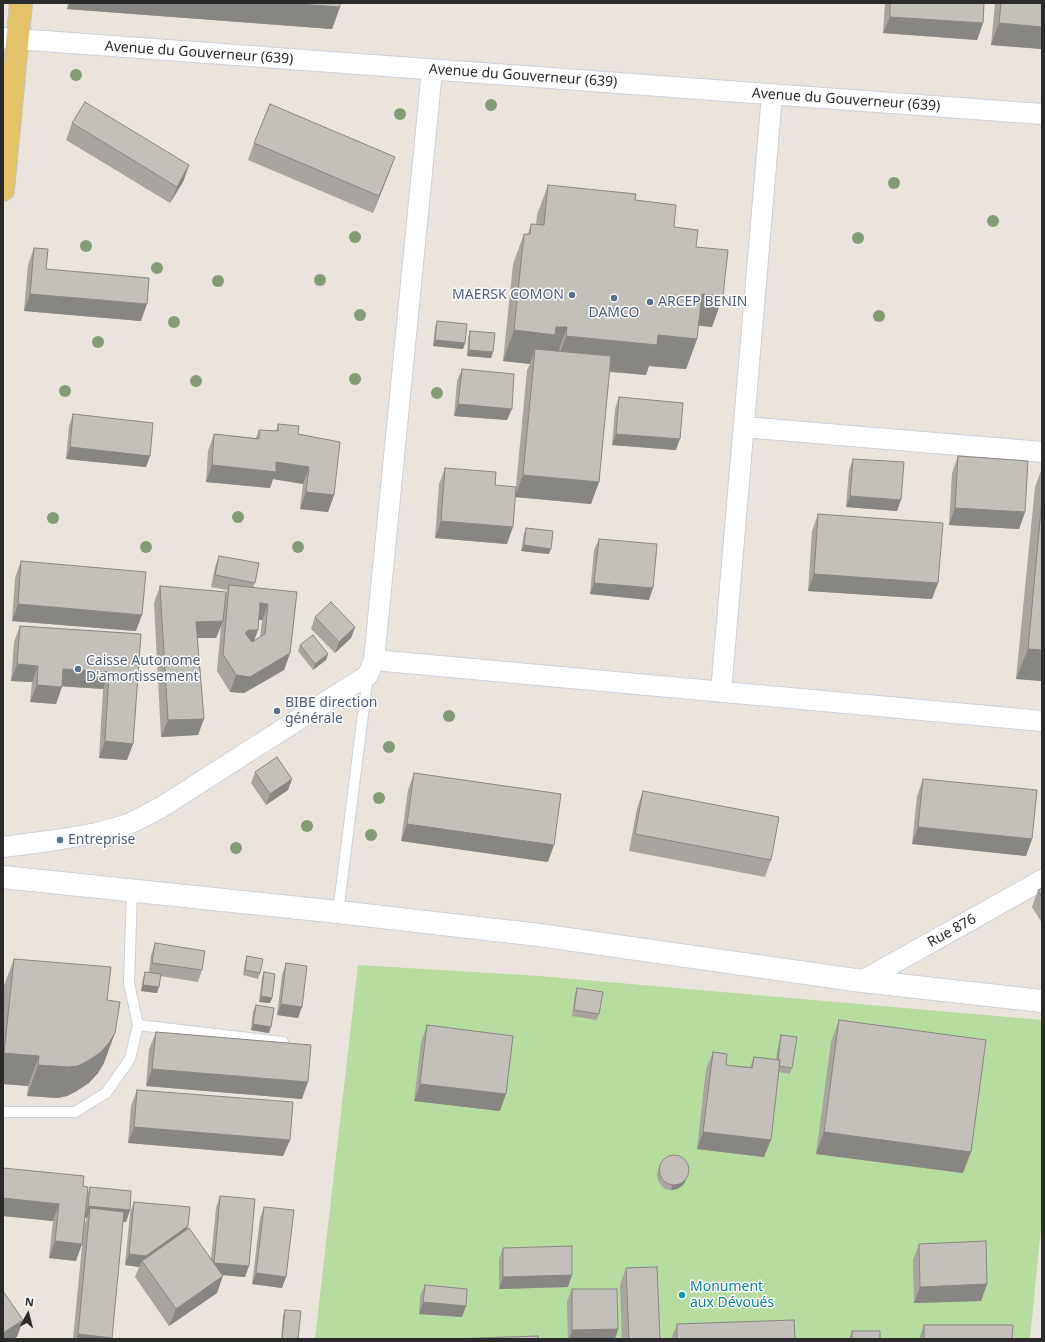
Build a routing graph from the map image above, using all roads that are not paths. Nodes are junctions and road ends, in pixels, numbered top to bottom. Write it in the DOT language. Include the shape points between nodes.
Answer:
graph roads {
  1 [pos="21,3"];
  2 [pos="10,39"];
  3 [pos="432,70"];
  4 [pos="772,95"];
  5 [pos="1042,114"];
  6 [pos="3,190"];
  7 [pos="744,427"];
  8 [pos="1042,452"];
  9 [pos="371,668"];
  10 [pos="721,692"];
  11 [pos="1042,721"];
  12 [pos="3,847"];
  13 [pos="3,877"];
  14 [pos="1042,880"];
  15 [pos="132,891"];
  16 [pos="338,912"];
  17 [pos="862,981"];
  18 [pos="1042,1001"];
  19 [pos="138,1025"];
  20 [pos="284,1042"];
  21 [pos="3,1112"];
  1 -- 2 [label="main road"];
  2 -- 3 [label="street, Avenue du Gouverneur (639)"];
  2 -- 6 [label="main road"];
  3 -- 4 [label="street, Avenue du Gouverneur (639)"];
  3 -- 9 [label="street"];
  4 -- 5 [label="street, Avenue du Gouverneur (639)"];
  4 -- 7 [label="street"];
  7 -- 8 [label="street"];
  7 -- 10 [label="street"];
  9 -- 10 [label="street"];
  9 -- 12 [label="street" via="160,808 129,824 97,833"];
  9 -- 16 [label="lane"];
  10 -- 11 [label="street"];
  13 -- 15 [label="street"];
  14 -- 17 [label="street, Rue 876"];
  15 -- 16 [label="street"];
  15 -- 19 [label="lane" via="129,983"];
  16 -- 17 [label="street" via="539,935"];
  17 -- 18 [label="street"];
  19 -- 20 [label="lane"];
  19 -- 21 [label="lane" via="130,1059 106,1093 75,1112"];
}
